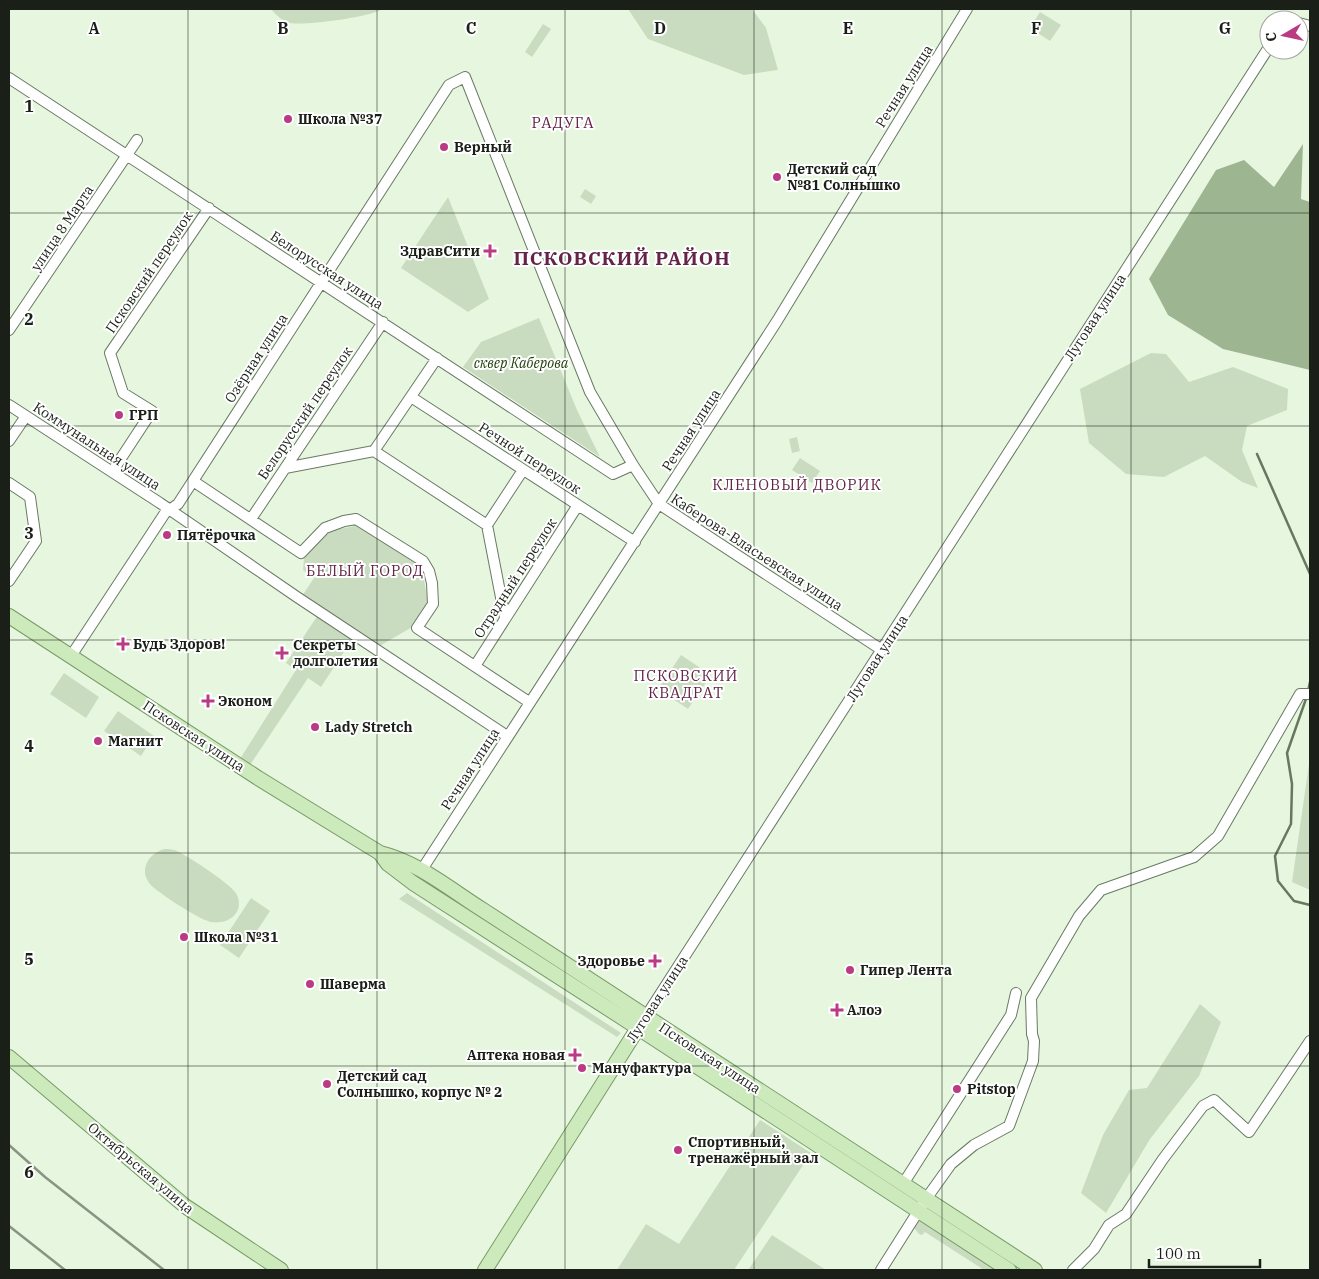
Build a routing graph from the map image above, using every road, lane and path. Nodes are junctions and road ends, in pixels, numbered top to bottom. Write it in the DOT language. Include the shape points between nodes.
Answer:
graph roads {
  1 [pos="967,9"];
  2 [pos="1260,60"];
  3 [pos="465,77"];
  4 [pos="9,78"];
  5 [pos="137,140"];
  6 [pos="128,155"];
  7 [pos="209,208"];
  8 [pos="322,282"];
  9 [pos="383,322"];
  10 [pos="9,330"];
  11 [pos="437,358"];
  12 [pos="412,397"];
  13 [pos="9,405"];
  14 [pos="26,416"];
  15 [pos="9,441"];
  16 [pos="374,451"];
  17 [pos="632,466"];
  18 [pos="285,468"];
  19 [pos="523,470"];
  20 [pos="112,472"];
  21 [pos="193,482"];
  22 [pos="9,483"];
  23 [pos="659,504"];
  24 [pos="578,505"];
  25 [pos="170,510"];
  26 [pos="251,519"];
  27 [pos="487,525"];
  28 [pos="634,542"];
  29 [pos="9,581"];
  30 [pos="9,616"];
  31 [pos="505,618"];
  32 [pos="882,650"];
  33 [pos="71,656"];
  34 [pos="475,666"];
  35 [pos="1310,694"];
  36 [pos="530,702"];
  37 [pos="508,736"];
  38 [pos="380,853"];
  39 [pos="425,865"];
  40 [pos="483,910"];
  41 [pos="474,922"];
  42 [pos="1016,993"];
  43 [pos="642,1022"];
  44 [pos="1310,1041"];
  45 [pos="9,1057"];
  46 [pos="903,1184"];
  47 [pos="922,1205"];
  48 [pos="281,1270"];
  49 [pos="485,1270"];
  50 [pos="882,1270"];
  51 [pos="1009,1270"];
  52 [pos="1036,1270"];
  53 [pos="1073,1270"];
  1 -- 23 [label="street, Речная улица" via="777,321"];
  2 -- 32 [label="street, Луговая улица"];
  3 -- 8 [label="street, Озёрная улица" via="448,85"];
  3 -- 17 [label="street, Каберова-Власьевская улица" via="590,392"];
  4 -- 6 [label="street, Белорусская улица"];
  5 -- 6 [label="street, улица 8 Марта"];
  6 -- 7 [label="street, Белорусская улица"];
  6 -- 10 [label="street, улица 8 Марта"];
  7 -- 8 [label="street, Белорусская улица"];
  7 -- 20 [label="street, Псковский переулок" via="110,354 124,393 152,411"];
  8 -- 9 [label="street, Белорусская улица"];
  8 -- 21 [label="street, Озёрная улица"];
  9 -- 11 [label="street, Белорусская улица"];
  9 -- 18 [label="street, Белорусский переулок"];
  11 -- 12 [label="street"];
  11 -- 17 [label="street, Белорусская улица" via="614,474"];
  12 -- 16 [label="street"];
  12 -- 19 [label="street, Речной переулок"];
  13 -- 14 [label="street, Коммунальная улица"];
  14 -- 15 [label="street"];
  14 -- 20 [label="street, Коммунальная улица"];
  16 -- 18 [label="street"];
  16 -- 27 [label="street"];
  17 -- 23 [label="street, Каберова-Власьевская улица"];
  18 -- 26 [label="street, Белорусский переулок"];
  19 -- 24 [label="street, Речной переулок"];
  19 -- 27 [label="street"];
  20 -- 25 [label="street, Коммунальная улица"];
  21 -- 25 [label="street, Озёрная улица"];
  21 -- 26 [label="street"];
  22 -- 29 [label="street" via="30,497 36,541"];
  23 -- 28 [label="street, Речная улица"];
  23 -- 32 [label="street, Каберова-Власьевская улица"];
  24 -- 28 [label="street, Речной переулок"];
  24 -- 31 [label="street, Отрадный переулок"];
  25 -- 33 [label="street, Озёрная улица"];
  25 -- 37 [label="street, Коммунальная улица"];
  26 -- 34 [label="street" via="301,553 325,528 356,519 423,561 432,583 432,604 417,628"];
  27 -- 31 [label="street"];
  28 -- 36 [label="street, Речная улица"];
  30 -- 33 [label="main road, Псковская улица"];
  31 -- 34 [label="street, Отрадный переулок"];
  32 -- 43 [label="street, Луговая улица"];
  33 -- 38 [label="main road, Псковская улица"];
  34 -- 36 [label="street"];
  35 -- 47 [label="street" via="1300,694 1218,836 1194,857 1101,890 1079,916 1031,998 1032,1061 1009,1126 974,1145 951,1164"];
  36 -- 37 [label="street, Речная улица"];
  37 -- 39 [label="street, Речная улица"];
  38 -- 39 [label="main road, Псковская улица"];
  38 -- 41 [label="main road, Псковская улица" via="388,864 413,883"];
  39 -- 40 [label="main road, Псковская улица"];
  40 -- 41 [label="main road" via="483,920"];
  40 -- 43 [label="main road, Псковская улица"];
  41 -- 43 [label="main road, Псковская улица"];
  42 -- 46 [label="street" via="1011,1015"];
  43 -- 46 [label="main road, Псковская улица"];
  43 -- 47 [label="main road, Псковская улица"];
  43 -- 49 [label="main road, Луговая улица"];
  44 -- 53 [label="street" via="1249,1132 1214,1100 1202,1106 1126,1214 1109,1225 1094,1249"];
  45 -- 48 [label="main road, Октябрьская улица" via="185,1206"];
  46 -- 47 [label="main road, Псковская улица"];
  47 -- 50 [label="street"];
  47 -- 51 [label="main road, Псковская улица"];
  47 -- 52 [label="main road, Псковская улица"];
}
